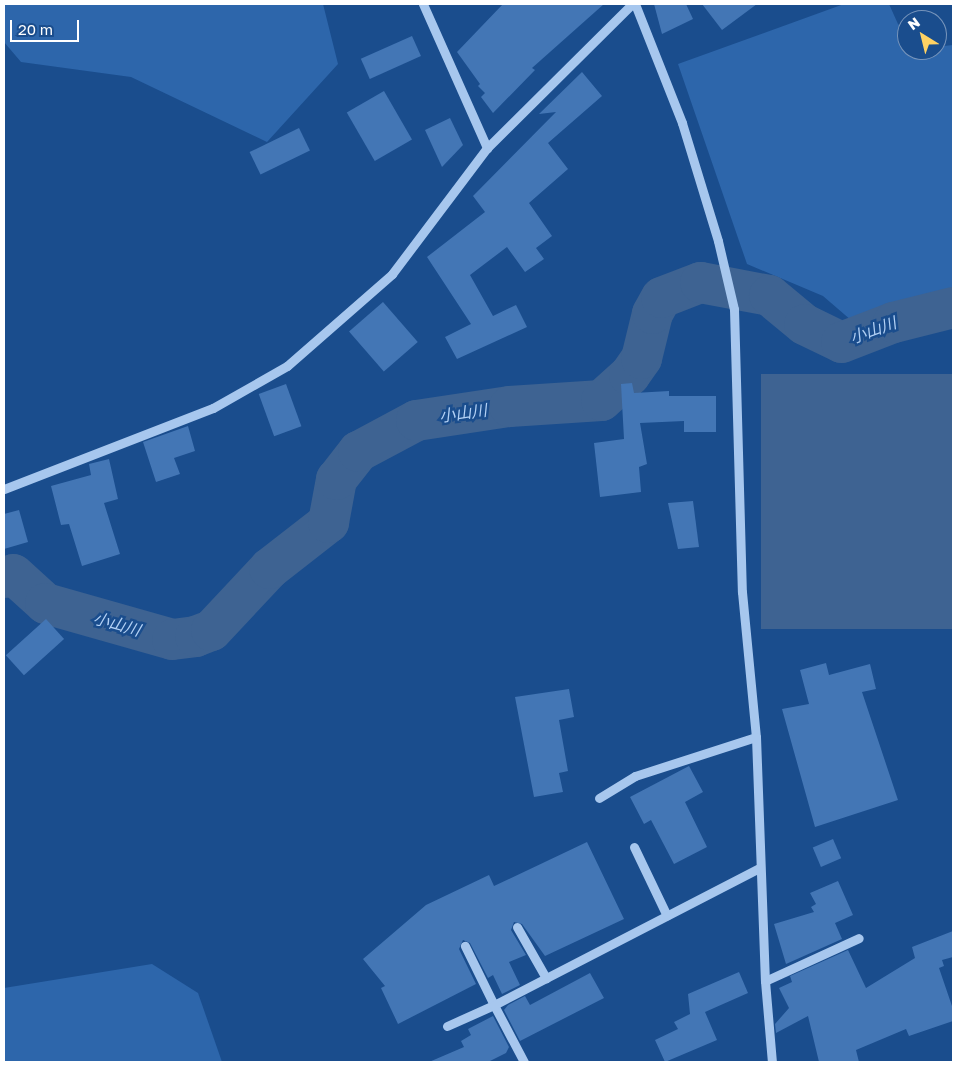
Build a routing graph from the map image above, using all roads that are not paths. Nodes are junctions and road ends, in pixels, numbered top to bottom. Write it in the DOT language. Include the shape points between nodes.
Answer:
graph roads {
  1 [pos="423,4"];
  2 [pos="633,4"];
  3 [pos="487,148"];
  4 [pos="4,489"];
  5 [pos="756,737"];
  6 [pos="599,798"];
  7 [pos="634,847"];
  8 [pos="760,868"];
  9 [pos="667,916"];
  10 [pos="517,927"];
  11 [pos="859,938"];
  12 [pos="465,946"];
  13 [pos="546,978"];
  14 [pos="765,981"];
  15 [pos="494,1004"];
  16 [pos="447,1026"];
  17 [pos="524,1062"];
  18 [pos="772,1062"];
  1 -- 3 [label="street"];
  2 -- 3 [label="street"];
  2 -- 5 [label="street" via="682,123 733,304 742,592"];
  3 -- 4 [label="street" via="392,274 287,366 213,408"];
  5 -- 6 [label="street" via="635,776"];
  5 -- 8 [label="street"];
  7 -- 9 [label="street"];
  8 -- 9 [label="street"];
  8 -- 14 [label="street"];
  9 -- 13 [label="street"];
  10 -- 13 [label="street"];
  11 -- 14 [label="street"];
  12 -- 15 [label="street"];
  13 -- 15 [label="street"];
  14 -- 18 [label="street"];
  15 -- 16 [label="street"];
  15 -- 17 [label="street"];
}
